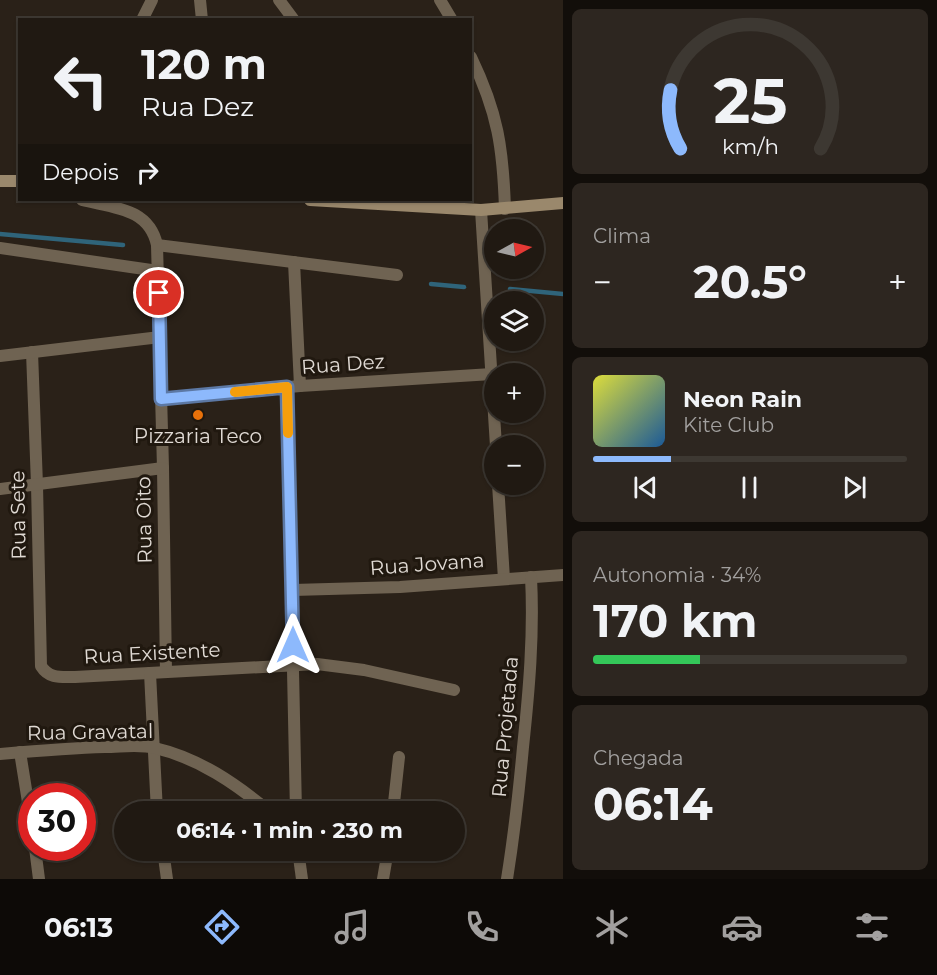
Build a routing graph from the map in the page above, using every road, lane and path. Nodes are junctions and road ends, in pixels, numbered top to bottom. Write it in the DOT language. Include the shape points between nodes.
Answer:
graph roads {
  1 [pos="152,0"];
  2 [pos="200,0"];
  3 [pos="279,0"];
  4 [pos="440,0"];
  5 [pos="143,18"];
  6 [pos="202,18"];
  7 [pos="292,18"];
  8 [pos="451,18"];
  9 [pos="472,59"];
  10 [pos="0,181"];
  11 [pos="18,181"];
  12 [pos="85,201"];
  13 [pos="327,201"];
  14 [pos="563,203"];
  15 [pos="505,209"];
  16 [pos="481,210"];
  17 [pos="157,245"];
  18 [pos="0,248"];
  19 [pos="294,262"];
  20 [pos="158,271"];
  21 [pos="397,275"];
  22 [pos="160,338"];
  23 [pos="32,352"];
  24 [pos="0,356"];
  25 [pos="491,363"];
  26 [pos="484,375"];
  27 [pos="293,387"];
  28 [pos="161,399"];
  29 [pos="163,468"];
  30 [pos="37,485"];
  31 [pos="0,489"];
  32 [pos="499,495"];
  33 [pos="563,575"];
  34 [pos="531,577"];
  35 [pos="504,579"];
  36 [pos="293,590"];
  37 [pos="40,642"];
  38 [pos="293,664"];
  39 [pos="166,672"];
  40 [pos="150,673"];
  41 [pos="454,690"];
  42 [pos="153,747"];
  43 [pos="20,752"];
  44 [pos="0,754"];
  45 [pos="399,757"];
  46 [pos="25,783"];
  47 [pos="157,801"];
  48 [pos="257,801"];
  49 [pos="296,801"];
  50 [pos="394,801"];
  51 [pos="37,861"];
  52 [pos="165,861"];
  53 [pos="300,861"];
  54 [pos="386,861"];
  55 [pos="39,879"];
  56 [pos="168,879"];
  57 [pos="302,879"];
  58 [pos="383,879"];
  59 [pos="507,879"];
  1 -- 5 [label="street"];
  2 -- 6 [label="street"];
  3 -- 7 [label="street"];
  4 -- 8 [label="street"];
  9 -- 15 [label="street" via="497,122 504,162"];
  10 -- 11 [label="main road"];
  12 -- 17 [label="street, Rua Oito" via="141,217 151,228"];
  13 -- 16 [label="main road"];
  14 -- 15 [label="main road"];
  15 -- 16 [label="main road"];
  16 -- 25 [label="street"];
  17 -- 19 [label="street"];
  17 -- 20 [label="street, Rua Oito"];
  18 -- 20 [label="street"];
  19 -- 21 [label="street"];
  19 -- 27 [label="street"];
  20 -- 22 [label="street, Rua Oito"];
  22 -- 23 [label="street"];
  22 -- 28 [label="street, Rua Oito"];
  23 -- 24 [label="street"];
  23 -- 30 [label="street, Rua Sete"];
  26 -- 27 [label="street, Rua Dez"];
  27 -- 28 [label="street, Rua Dez"];
  27 -- 36 [label="street"];
  28 -- 29 [label="street, Rua Oito"];
  29 -- 30 [label="street"];
  29 -- 39 [label="street, Rua Oito"];
  30 -- 31 [label="street"];
  30 -- 37 [label="street, Rua Sete"];
  32 -- 35 [label="street"];
  33 -- 34 [label="street, Rua Jovana"];
  34 -- 35 [label="street, Rua Jovana"];
  34 -- 59 [label="street, Rua Projetada" via="527,708"];
  35 -- 36 [label="street, Rua Jovana"];
  36 -- 38 [label="street"];
  37 -- 40 [label="street, Rua Existente" via="41,666 53,676"];
  38 -- 39 [label="street, Rua Existente"];
  38 -- 41 [label="street, Rua Existente" via="341,666"];
  38 -- 49 [label="street"];
  39 -- 40 [label="street, Rua Existente"];
  40 -- 42 [label="street"];
  42 -- 43 [label="street, Rua Gravatal"];
  42 -- 47 [label="street"];
  42 -- 48 [label="street, Rua Gravatal" via="212,770"];
  43 -- 44 [label="street, Rua Gravatal"];
  43 -- 46 [label="street"];
  45 -- 50 [label="street"];
  51 -- 55 [label="street"];
  52 -- 56 [label="street"];
  53 -- 57 [label="street"];
  54 -- 58 [label="street"];
}
